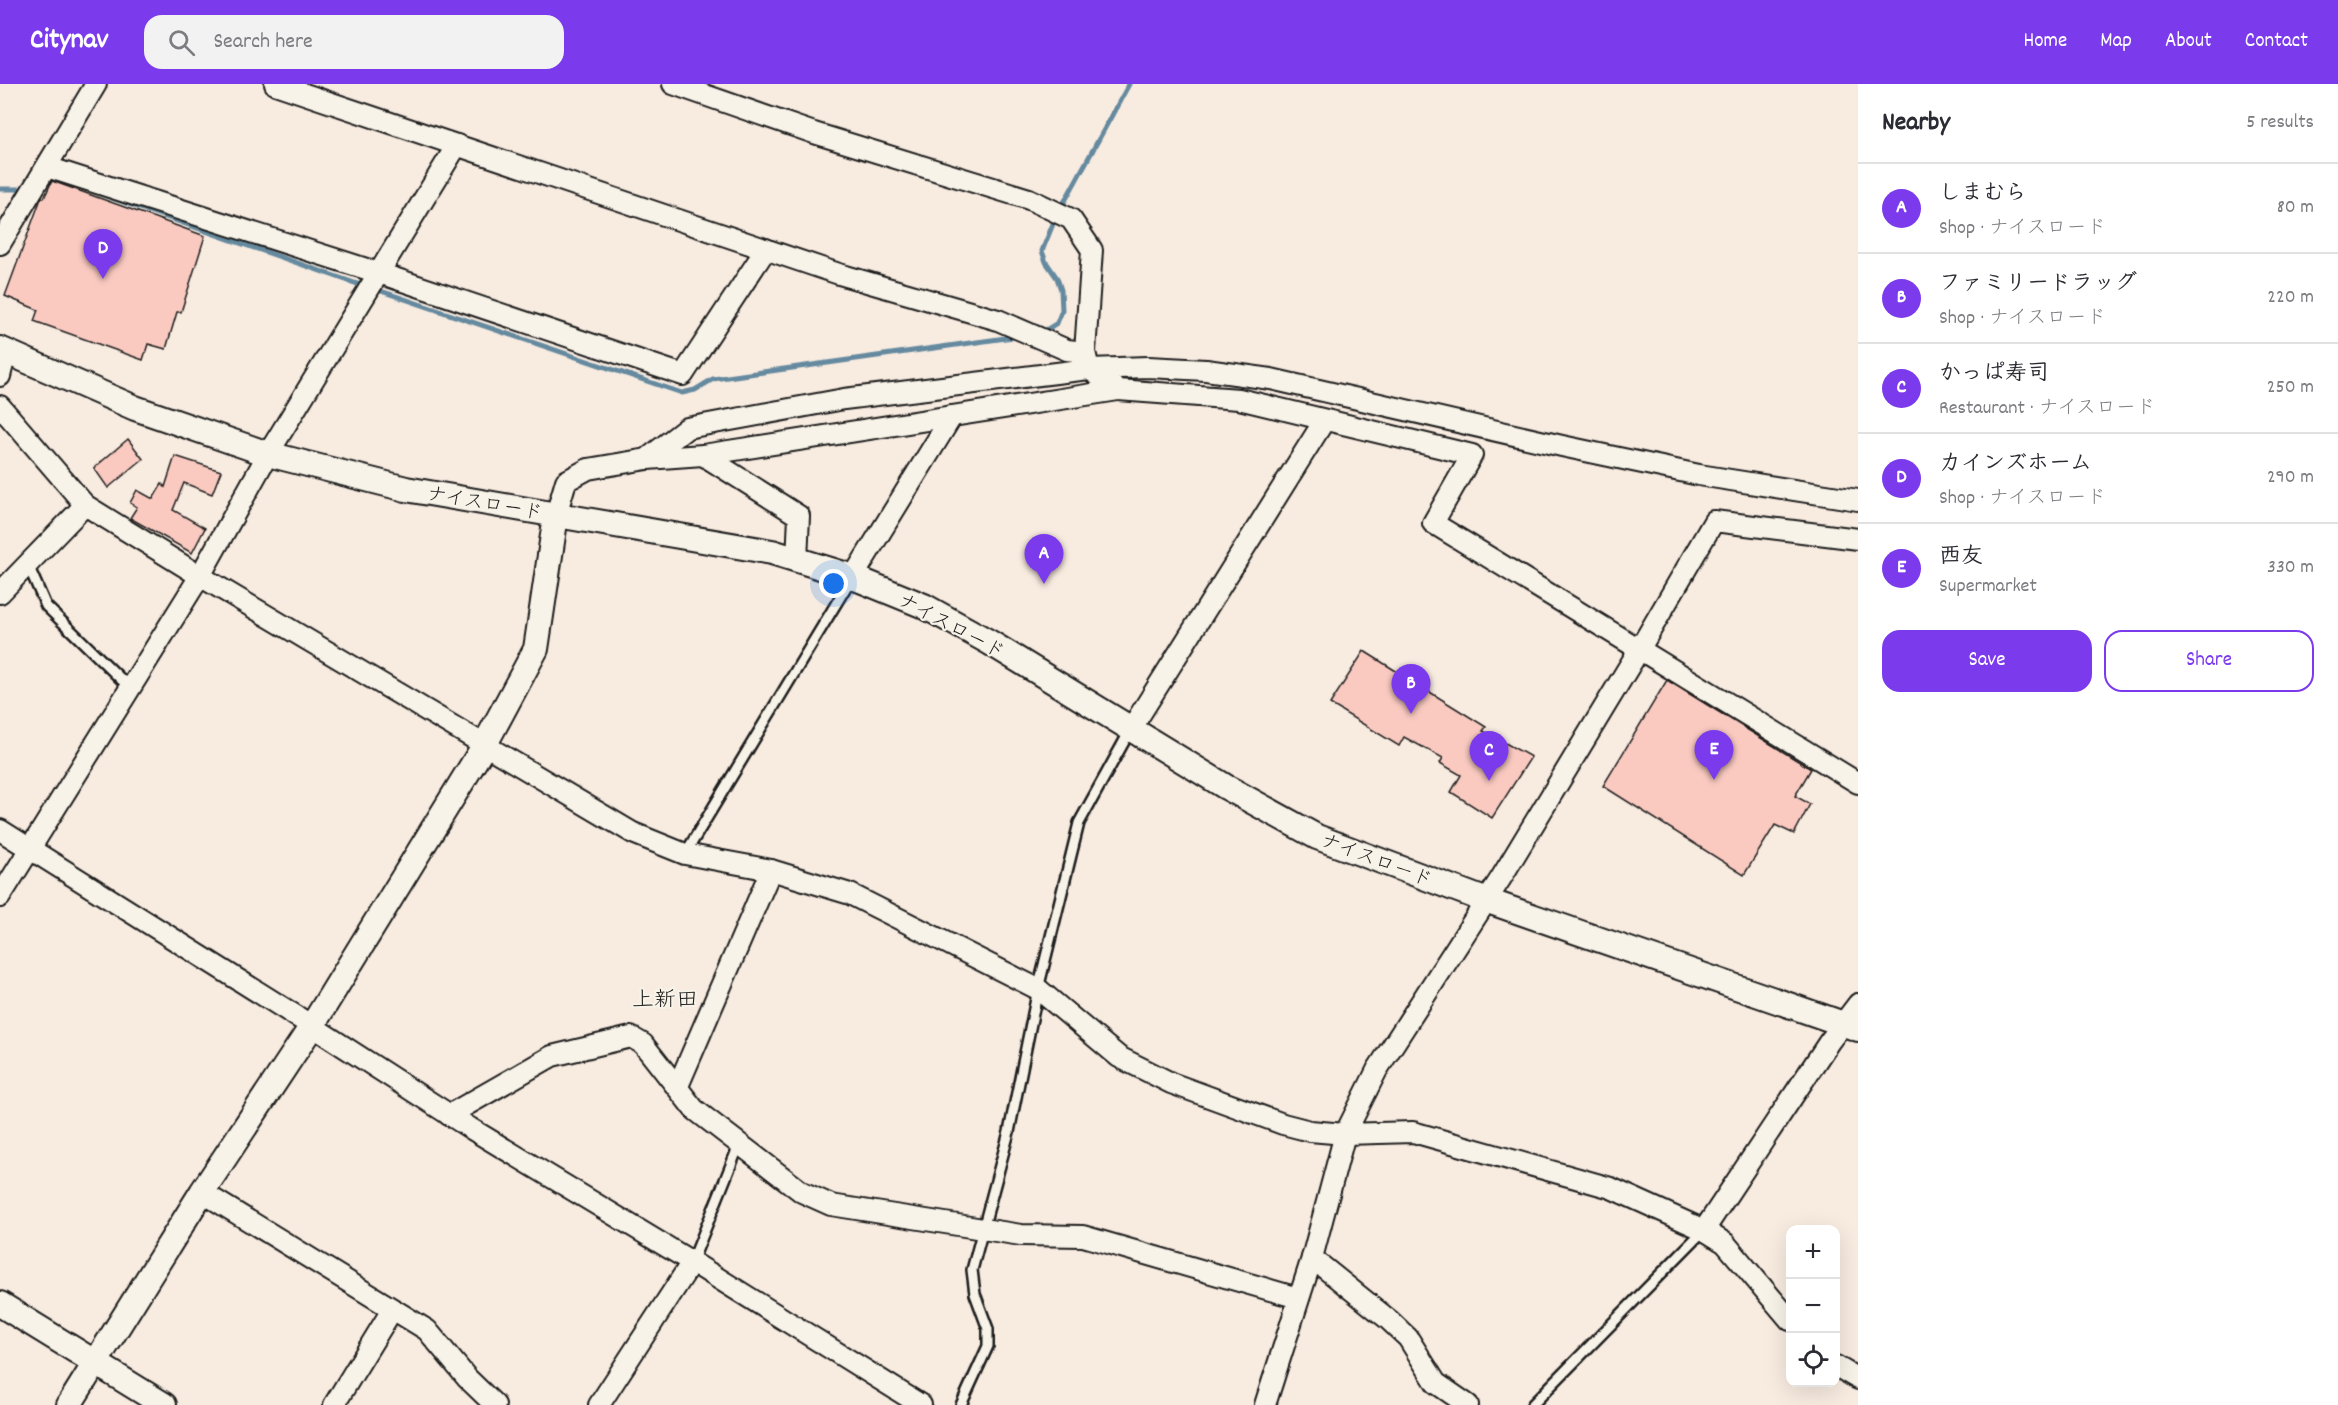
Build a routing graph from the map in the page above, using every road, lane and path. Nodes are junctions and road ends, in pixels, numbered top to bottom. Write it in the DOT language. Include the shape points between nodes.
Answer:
graph roads {
  1 [pos="96,84"];
  2 [pos="275,84"];
  3 [pos="673,84"];
  4 [pos="457,145"];
  5 [pos="48,166"];
  6 [pos="0,244"];
  7 [pos="766,249"];
  8 [pos="379,273"];
  9 [pos="3,350"];
  10 [pos="1087,360"];
  11 [pos="0,376"];
  12 [pos="1118,390"];
  13 [pos="0,406"];
  14 [pos="952,416"];
  15 [pos="1324,421"];
  16 [pos="268,454"];
  17 [pos="703,455"];
  18 [pos="647,459"];
  19 [pos="1858,500"];
  20 [pos="85,505"];
  21 [pos="556,515"];
  22 [pos="1858,538"];
  23 [pos="797,560"];
  24 [pos="27,564"];
  25 [pos="200,576"];
  26 [pos="853,577"];
  27 [pos="0,593"];
  28 [pos="1639,650"];
  29 [pos="130,688"];
  30 [pos="1131,729"];
  31 [pos="484,746"];
  32 [pos="1858,783"];
  33 [pos="0,830"];
  34 [pos="29,849"];
  35 [pos="686,854"];
  36 [pos="771,870"];
  37 [pos="0,897"];
  38 [pos="1485,900"];
  39 [pos="1038,989"];
  40 [pos="1858,1004"];
  41 [pos="312,1026"];
  42 [pos="1851,1027"];
  43 [pos="678,1086"];
  44 [pos="449,1115"];
  45 [pos="1345,1134"];
  46 [pos="739,1145"];
  47 [pos="202,1192"];
  48 [pos="983,1229"];
  49 [pos="1704,1230"];
  50 [pos="1312,1258"];
  51 [pos="692,1263"];
  52 [pos="1298,1298"];
  53 [pos="0,1304"];
  54 [pos="392,1310"];
  55 [pos="1786,1314"];
  56 [pos="94,1363"];
  57 [pos="1840,1368"];
  58 [pos="1858,1379"];
  59 [pos="69,1405"];
  60 [pos="164,1405"];
  61 [pos="334,1405"];
  62 [pos="495,1405"];
  63 [pos="599,1405"];
  64 [pos="921,1405"];
  65 [pos="962,1405"];
  66 [pos="1265,1405"];
  67 [pos="1468,1405"];
  68 [pos="1532,1405"];
  1 -- 5 [label="street"];
  2 -- 4 [label="street"];
  3 -- 10 [label="street" via="814,133 1029,199 1071,219 1092,250"];
  4 -- 7 [label="street"];
  4 -- 8 [label="street"];
  5 -- 6 [label="street"];
  5 -- 8 [label="street"];
  7 -- 8 [label="street" via="683,375"];
  7 -- 10 [label="street" via="998,320"];
  8 -- 16 [label="street"];
  9 -- 11 [label="street"];
  9 -- 16 [label="street, ナイスロード" via="135,408"];
  10 -- 12 [label="street"];
  10 -- 18 [label="street" via="687,428"];
  10 -- 19 [label="street" via="1271,379 1699,475"];
  12 -- 14 [label="street"];
  12 -- 15 [label="street" via="1239,399"];
  13 -- 20 [label="street"];
  14 -- 17 [label="street"];
  14 -- 26 [label="street"];
  15 -- 28 [label="street" via="1472,455 1433,523"];
  15 -- 30 [label="street"];
  16 -- 21 [label="street, ナイスロード" via="406,489"];
  16 -- 25 [label="street"];
  17 -- 18 [label="street"];
  17 -- 23 [label="street" via="799,516"];
  18 -- 21 [label="street" via="588,469 566,481"];
  20 -- 24 [label="street"];
  20 -- 25 [label="street"];
  21 -- 23 [label="street, ナイスロード" via="687,536"];
  21 -- 31 [label="street" via="536,649"];
  22 -- 28 [label="street" via="1714,520"];
  23 -- 26 [label="street, ナイスロード"];
  24 -- 27 [label="street"];
  24 -- 29 [label="lane" via="46,606"];
  25 -- 29 [label="street"];
  25 -- 31 [label="street"];
  26 -- 30 [label="street, ナイスロード" via="924,606"];
  26 -- 35 [label="lane"];
  28 -- 32 [label="street"];
  28 -- 38 [label="street"];
  29 -- 34 [label="street"];
  30 -- 38 [label="street, ナイスロード" via="1317,837"];
  30 -- 39 [label="lane" via="1079,823"];
  31 -- 35 [label="street" via="633,833"];
  31 -- 41 [label="street"];
  33 -- 34 [label="street"];
  34 -- 37 [label="street"];
  34 -- 41 [label="street"];
  35 -- 36 [label="street"];
  36 -- 39 [label="street" via="850,894"];
  36 -- 43 [label="street"];
  38 -- 42 [label="street, ナイスロード"];
  38 -- 45 [label="street" via="1377,1070"];
  39 -- 45 [label="street" via="1119,1057 1171,1083 1283,1124"];
  39 -- 48 [label="lane" via="1009,1132"];
  40 -- 42 [label="street"];
  41 -- 44 [label="street"];
  41 -- 47 [label="street"];
  42 -- 49 [label="street" via="1829,1042"];
  43 -- 44 [label="street" via="643,1044 631,1037 552,1056"];
  43 -- 46 [label="street" via="694,1109"];
  44 -- 51 [label="street"];
  45 -- 49 [label="street" via="1413,1132 1611,1188"];
  45 -- 50 [label="street"];
  46 -- 48 [label="street" via="801,1192 831,1205"];
  46 -- 51 [label="lane"];
  47 -- 54 [label="street"];
  47 -- 56 [label="street"];
  48 -- 52 [label="street" via="1021,1235 1083,1236"];
  48 -- 65 [label="lane" via="972,1270 975,1294 988,1329 988,1346"];
  49 -- 55 [label="street" via="1725,1243"];
  49 -- 68 [label="lane"];
  50 -- 52 [label="street"];
  50 -- 67 [label="street" via="1389,1320 1408,1338 1436,1383"];
  51 -- 63 [label="street"];
  51 -- 64 [label="street"];
  52 -- 66 [label="street"];
  53 -- 56 [label="street"];
  54 -- 61 [label="street"];
  54 -- 62 [label="street" via="427,1330"];
  56 -- 59 [label="street"];
  56 -- 60 [label="street"];
  57 -- 58 [label="street"];
}
